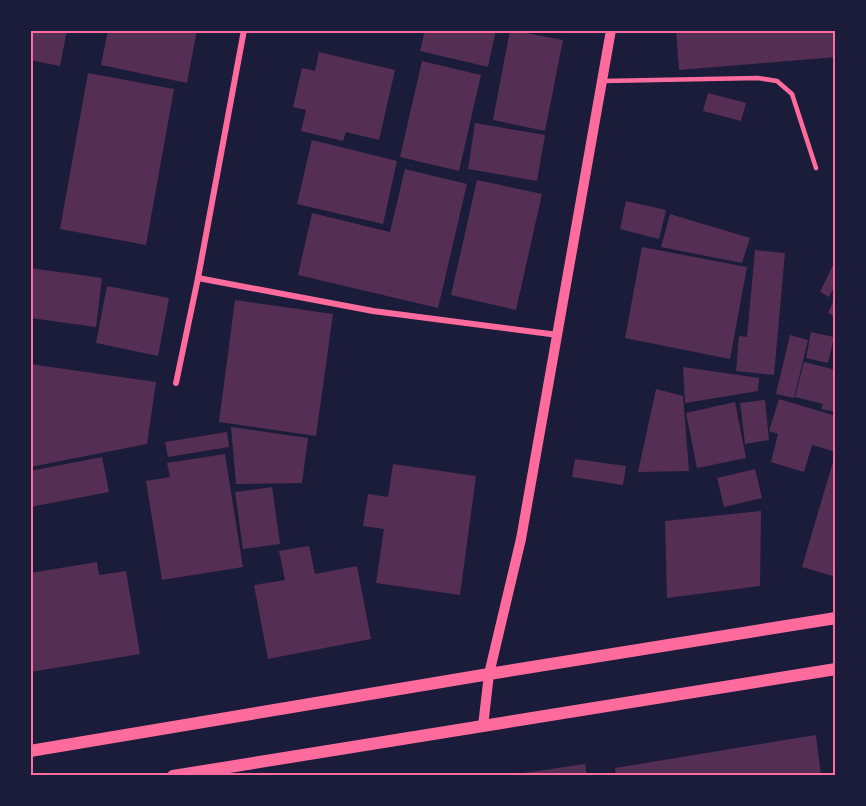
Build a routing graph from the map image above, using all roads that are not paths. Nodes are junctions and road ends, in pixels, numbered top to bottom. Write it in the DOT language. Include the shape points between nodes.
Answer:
graph roads {
  1 [pos="244,30"];
  2 [pos="611,30"];
  3 [pos="601,81"];
  4 [pos="816,168"];
  5 [pos="198,278"];
  6 [pos="558,335"];
  7 [pos="176,383"];
  8 [pos="836,618"];
  9 [pos="836,669"];
  10 [pos="489,674"];
  11 [pos="483,726"];
  12 [pos="30,751"];
  13 [pos="173,776"];
  1 -- 5 [label="street"];
  2 -- 3 [label="street"];
  3 -- 4 [label="lane" via="777,81 792,94"];
  3 -- 6 [label="street"];
  5 -- 6 [label="street" via="373,311"];
  5 -- 7 [label="street"];
  6 -- 10 [label="street" via="521,539"];
  8 -- 10 [label="main road"];
  9 -- 11 [label="main road"];
  10 -- 11 [label="street"];
  10 -- 12 [label="main road"];
  11 -- 13 [label="main road"];
}
